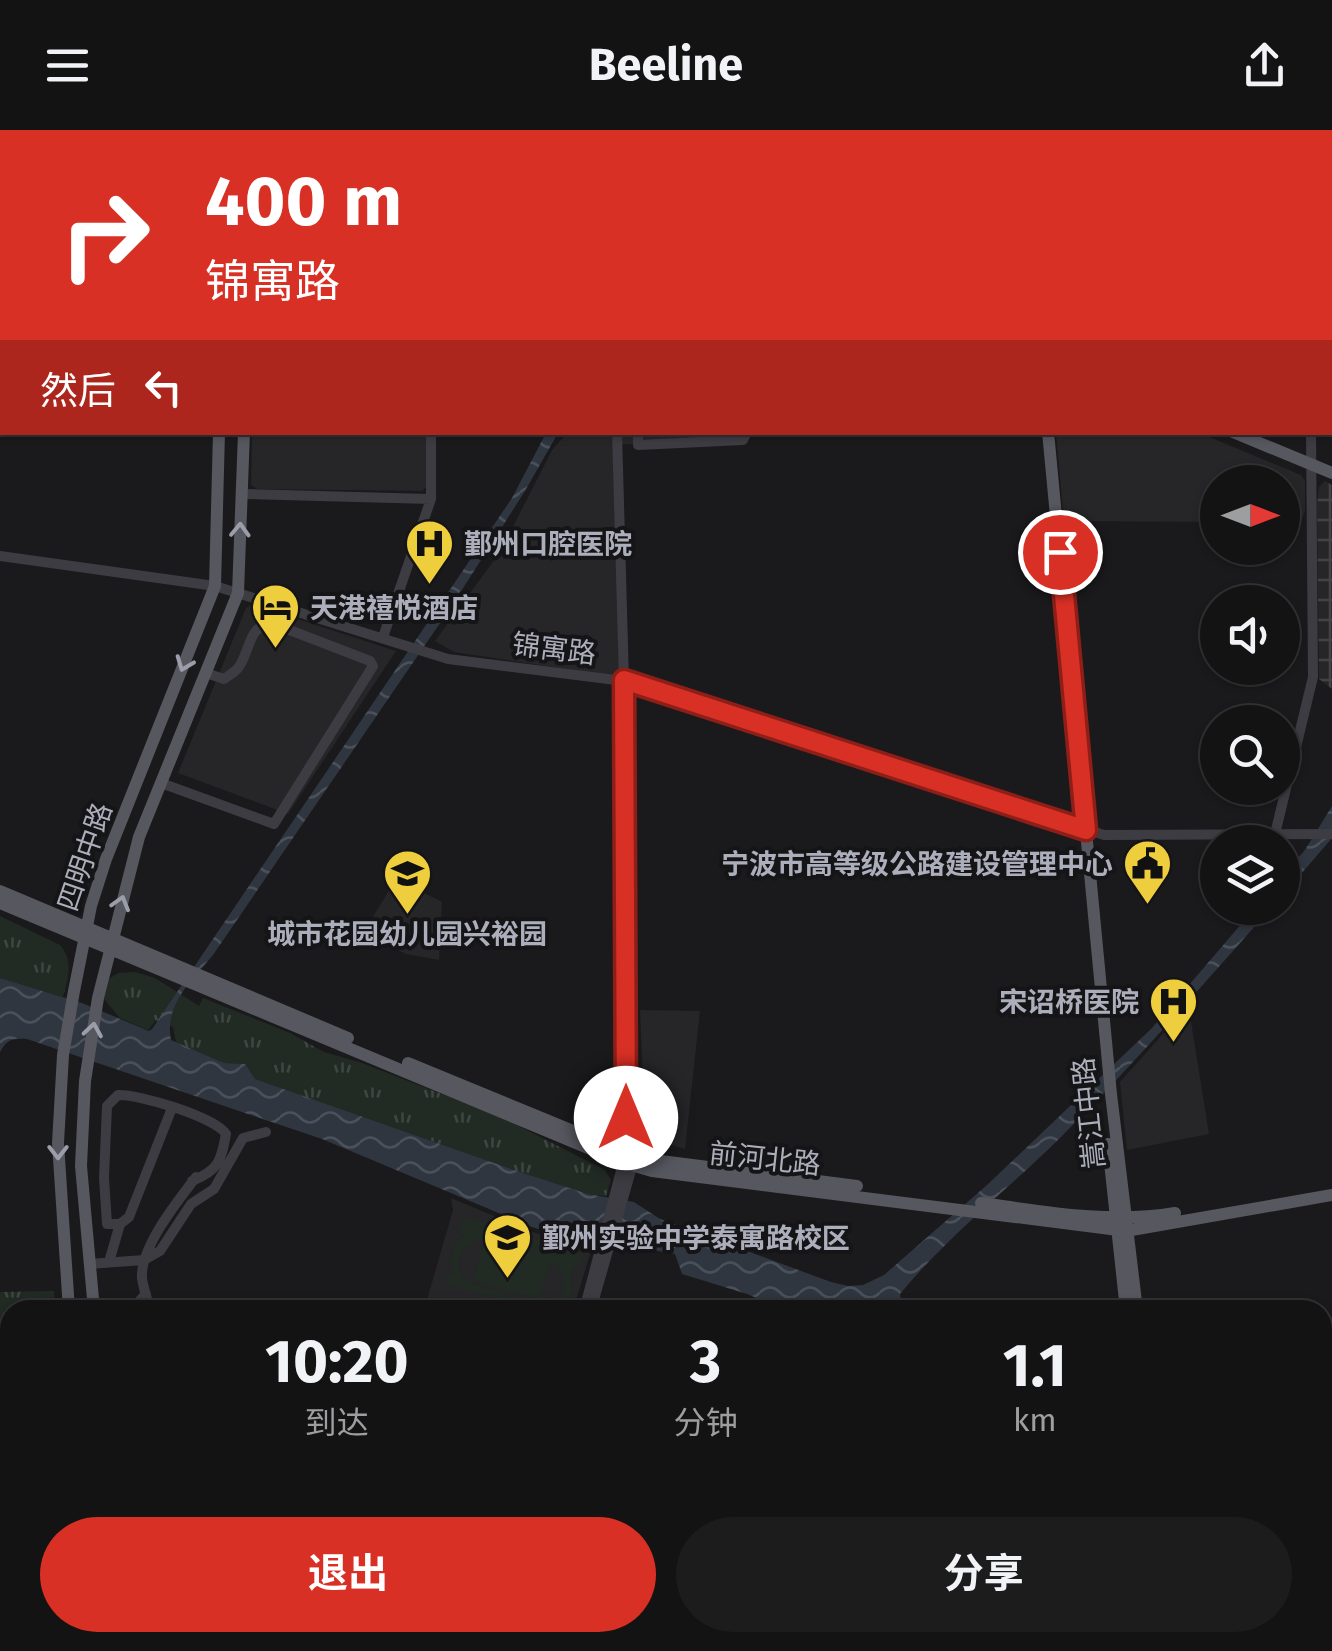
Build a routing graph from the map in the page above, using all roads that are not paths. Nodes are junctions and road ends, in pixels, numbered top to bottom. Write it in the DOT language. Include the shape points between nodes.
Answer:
graph roads {
  1 [pos="219,435"];
  2 [pos="244,435"];
  3 [pos="432,435"];
  4 [pos="616,435"];
  5 [pos="638,435"];
  6 [pos="746,435"];
  7 [pos="1040,435"];
  8 [pos="1048,435"];
  9 [pos="1242,435"];
  10 [pos="1262,435"];
  11 [pos="1313,435"];
  12 [pos="1318,461"];
  13 [pos="1332,473"];
  14 [pos="242,494"];
  15 [pos="431,499"];
  16 [pos="0,556"];
  17 [pos="214,586"];
  18 [pos="238,593"];
  19 [pos="383,637"];
  20 [pos="206,673"];
  21 [pos="624,680"];
  22 [pos="162,782"];
  23 [pos="1277,825"];
  24 [pos="1083,829"];
  25 [pos="1200,834"];
  26 [pos="1332,834"];
  27 [pos="1300,835"];
  28 [pos="0,890"];
  29 [pos="0,903"];
  30 [pos="86,932"];
  31 [pos="111,942"];
  32 [pos="172,1108"];
  33 [pos="266,1132"];
  34 [pos="630,1158"];
  35 [pos="205,1169"];
  36 [pos="192,1181"];
  37 [pos="1332,1192"];
  38 [pos="84,1201"];
  39 [pos="104,1201"];
  40 [pos="120,1224"];
  41 [pos="1121,1225"];
  42 [pos="144,1260"];
  43 [pos="109,1262"];
  44 [pos="89,1264"];
  45 [pos="146,1294"];
  46 [pos="68,1300"];
  47 [pos="93,1300"];
  48 [pos="140,1300"];
  49 [pos="148,1300"];
  50 [pos="590,1300"];
  51 [pos="1125,1300"];
  52 [pos="1135,1300"];
  1 -- 17 [label="main road, 四明中路"];
  2 -- 14 [label="main road, 四明中路"];
  3 -- 15 [label="street"];
  4 -- 21 [label="street"];
  5 -- 6 [label="street" via="638,445"];
  7 -- 24 [label="main road, 嵩江中路"];
  8 -- 24 [label="main road, 嵩江中路"];
  9 -- 12 [label="main road"];
  10 -- 12 [label="main road"];
  11 -- 12 [label="street"];
  12 -- 13 [label="main road"];
  12 -- 23 [label="street" via="1313,677"];
  14 -- 15 [label="street"];
  18 -- 14 [label="main road, 四明中路, one-way"];
  15 -- 19 [label="street"];
  16 -- 17 [label="street, 锦寓路"];
  17 -- 18 [label="street, 锦寓路"];
  17 -- 30 [label="main road, 四明中路, one-way" via="106,858"];
  18 -- 19 [label="street, 锦寓路"];
  18 -- 20 [label="main road, 四明中路"];
  19 -- 21 [label="street, 锦寓路" via="448,659"];
  20 -- 22 [label="main road, 四明中路"];
  20 -- 22 [label="street" via="224,680 238,668 263,624 372,666 274,824"];
  21 -- 24 [label="street, 锦寓路"];
  21 -- 34 [label="street"];
  31 -- 22 [label="main road, 四明中路, one-way"];
  24 -- 25 [label="street, 锦寓路" via="1104,835"];
  24 -- 41 [label="main road, 嵩江中路"];
  26 -- 27 [label="street, 锦寓路"];
  28 -- 30 [label="main road, 前河北路"];
  29 -- 30 [label="main road, 前河北路"];
  30 -- 31 [label="main road, 前河北路"];
  30 -- 46 [label="main road, 四明中路, one-way" via="63,1055 58,1143"];
  31 -- 34 [label="main road, 前河北路"];
  38 -- 31 [label="main road, 四明中路, one-way" via="82,1119"];
  32 -- 36 [label="street" via="226,1134 222,1158 210,1174"];
  32 -- 39 [label="street" via="132,1094 118,1095 107,1106"];
  32 -- 40 [label="street"];
  33 -- 42 [label="street" via="243,1138 214,1188 191,1204 160,1251"];
  34 -- 41 [label="main road, 前河北路"];
  34 -- 50 [label="street"];
  35 -- 36 [label="street"];
  36 -- 42 [label="street"];
  37 -- 41 [label="main road, 前河北路"];
  38 -- 39 [label="street"];
  38 -- 44 [label="main road, 四明中路"];
  39 -- 40 [label="street" via="107,1224"];
  40 -- 43 [label="street"];
  41 -- 51 [label="main road, 嵩江中路"];
  41 -- 52 [label="main road, 嵩江中路"];
  42 -- 43 [label="street"];
  42 -- 45 [label="street"];
  43 -- 44 [label="street"];
  44 -- 47 [label="main road, 四明中路"];
  45 -- 48 [label="street"];
  45 -- 49 [label="street"];
}
